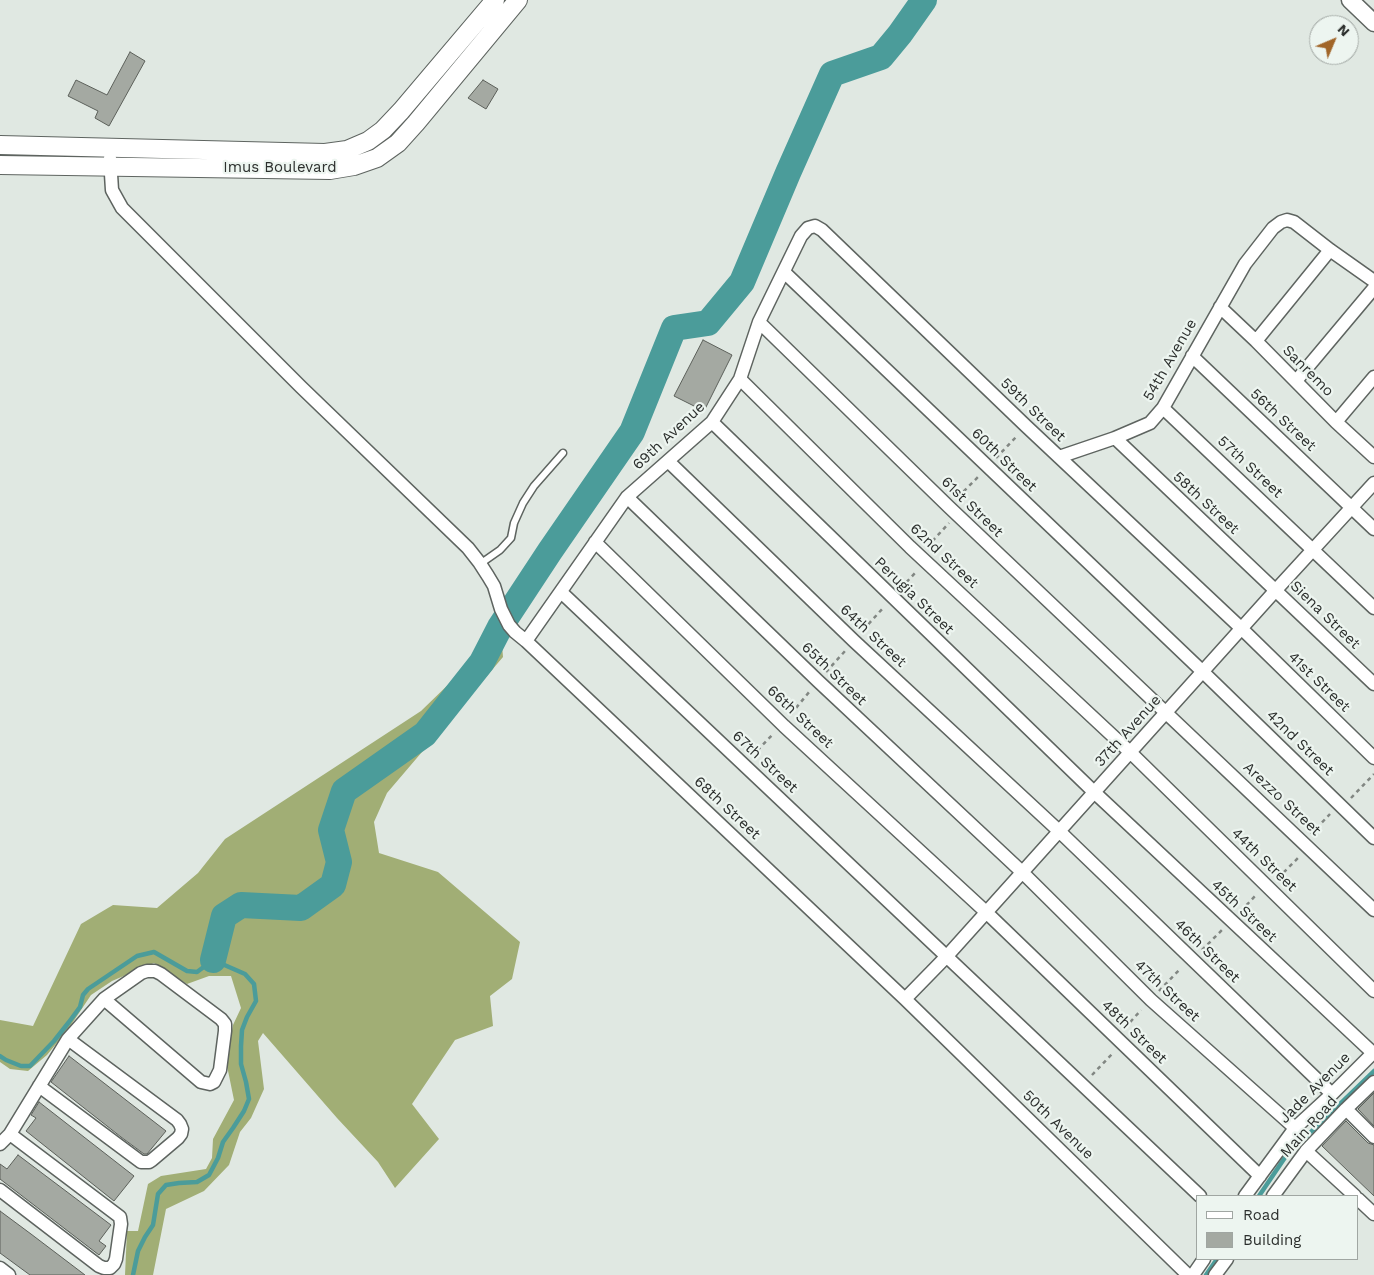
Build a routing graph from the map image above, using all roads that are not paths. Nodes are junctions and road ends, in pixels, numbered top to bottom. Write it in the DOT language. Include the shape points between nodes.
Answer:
graph roads {
  1 [pos="495,0"];
  2 [pos="518,0"];
  3 [pos="1350,0"];
  4 [pos="1374,23"];
  5 [pos="0,146"];
  6 [pos="109,148"];
  7 [pos="0,165"];
  8 [pos="110,167"];
  9 [pos="801,236"];
  10 [pos="1330,250"];
  11 [pos="784,272"];
  12 [pos="1374,281"];
  13 [pos="1374,288"];
  14 [pos="1220,307"];
  15 [pos="759,322"];
  16 [pos="1256,341"];
  17 [pos="1192,356"];
  18 [pos="1374,377"];
  19 [pos="740,379"];
  20 [pos="1296,382"];
  21 [pos="1163,408"];
  22 [pos="712,422"];
  23 [pos="1336,422"];
  24 [pos="1115,438"];
  25 [pos="563,453"];
  26 [pos="1059,457"];
  27 [pos="1374,457"];
  28 [pos="668,461"];
  29 [pos="1374,483"];
  30 [pos="627,497"];
  31 [pos="1352,508"];
  32 [pos="1374,529"];
  33 [pos="595,542"];
  34 [pos="1314,550"];
  35 [pos="480,564"];
  36 [pos="1276,591"];
  37 [pos="561,592"];
  38 [pos="1374,608"];
  39 [pos="1242,629"];
  40 [pos="526,641"];
  41 [pos="1203,672"];
  42 [pos="1374,684"];
  43 [pos="1166,713"];
  44 [pos="1130,752"];
  45 [pos="1374,758"];
  46 [pos="1094,792"];
  47 [pos="1059,831"];
  48 [pos="1374,838"];
  49 [pos="1022,872"];
  50 [pos="1374,910"];
  51 [pos="986,912"];
  52 [pos="947,956"];
  53 [pos="1374,991"];
  54 [pos="104,999"];
  55 [pos="905,999"];
  56 [pos="68,1039"];
  57 [pos="1374,1053"];
  58 [pos="1374,1082"];
  59 [pos="39,1086"];
  60 [pos="1332,1094"];
  61 [pos="1346,1109"];
  62 [pos="1295,1128"];
  63 [pos="10,1134"];
  64 [pos="1374,1137"];
  65 [pos="0,1144"];
  66 [pos="1306,1151"];
  67 [pos="1260,1176"];
  68 [pos="0,1190"];
  69 [pos="1199,1195"];
  70 [pos="1246,1195"];
  71 [pos="1274,1195"];
  72 [pos="1354,1195"];
  73 [pos="1359,1200"];
  74 [pos="1374,1214"];
  75 [pos="1203,1260"];
  76 [pos="1226,1260"];
  77 [pos="0,1268"];
  78 [pos="9,1275"];
  79 [pos="1188,1275"];
  80 [pos="1193,1275"];
  81 [pos="1215,1275"];
  1 -- 6 [label="main road, Imus Boulevard" via="383,130 347,150 325,153"];
  2 -- 8 [label="main road, Imus Boulevard" via="416,123 377,158 330,170"];
  3 -- 4 [label="street"];
  5 -- 6 [label="main road, Imus Boulevard"];
  6 -- 8 [label="street"];
  7 -- 8 [label="main road, Imus Boulevard"];
  8 -- 35 [label="street" via="112,190 122,208 468,548"];
  9 -- 11 [label="street, 69th Avenue"];
  9 -- 26 [label="street, 59th Street" via="815,226 822,230"];
  10 -- 12 [label="street"];
  10 -- 14 [label="street" via="1294,222 1281,222 1245,264"];
  10 -- 16 [label="street"];
  11 -- 15 [label="street, 69th Avenue"];
  11 -- 41 [label="street, 60th Street"];
  13 -- 20 [label="street"];
  14 -- 16 [label="street, Sanremo"];
  14 -- 17 [label="street, 54th Avenue"];
  15 -- 19 [label="street, 69th Avenue"];
  15 -- 43 [label="street, 61st Street" via="956,515"];
  16 -- 20 [label="street, Sanremo"];
  17 -- 21 [label="street, 54th Avenue"];
  17 -- 31 [label="street, 56th Street"];
  18 -- 23 [label="street"];
  19 -- 22 [label="street, 69th Avenue"];
  19 -- 44 [label="street, 62nd Street" via="923,558"];
  20 -- 23 [label="street, Sanremo"];
  21 -- 24 [label="street, 54th Avenue" via="1150,424"];
  21 -- 34 [label="street, 57th Street"];
  22 -- 28 [label="street, 69th Avenue"];
  22 -- 46 [label="street, Perugia Street"];
  23 -- 27 [label="street, Sanremo"];
  24 -- 26 [label="street, 54th Avenue"];
  24 -- 36 [label="street, 58th Street"];
  25 -- 35 [label="lane" via="528,495 514,523 511,538"];
  26 -- 39 [label="street, 59th Street"];
  28 -- 30 [label="street, 69th Avenue"];
  28 -- 47 [label="street, 64th Street" via="854,641"];
  29 -- 31 [label="street, 37th Avenue"];
  30 -- 33 [label="street, 69th Avenue"];
  30 -- 49 [label="street, 65th Street"];
  31 -- 32 [label="street, 56th Street"];
  31 -- 34 [label="street, 37th Avenue"];
  33 -- 37 [label="street, 69th Avenue"];
  33 -- 51 [label="street, 66th Street" via="782,724"];
  34 -- 36 [label="street, 37th Avenue"];
  34 -- 38 [label="street, 57th Street"];
  35 -- 40 [label="street, 68th Street" via="494,586 509,625"];
  36 -- 39 [label="street, 37th Avenue"];
  36 -- 42 [label="street, Siena Street"];
  37 -- 40 [label="street, 69th Avenue"];
  37 -- 52 [label="street, 67th Street"];
  39 -- 41 [label="street, 37th Avenue"];
  39 -- 45 [label="street, 41st Street"];
  40 -- 55 [label="street, 68th Street"];
  41 -- 43 [label="street, 37th Avenue"];
  41 -- 48 [label="street, 42nd Street"];
  43 -- 44 [label="street, 37th Avenue"];
  43 -- 50 [label="street, Arezzo Street"];
  44 -- 46 [label="street, 37th Avenue"];
  44 -- 53 [label="street, 44th Street"];
  46 -- 47 [label="street, 37th Avenue"];
  46 -- 57 [label="street, 45th Street"];
  47 -- 49 [label="street, 37th Avenue"];
  47 -- 60 [label="street, 46th Street"];
  49 -- 51 [label="street, 37th Avenue"];
  49 -- 62 [label="street, 47th Street" via="1151,1000"];
  51 -- 52 [label="street, 37th Avenue"];
  51 -- 67 [label="street, 48th Street"];
  52 -- 55 [label="street, 37th Avenue"];
  52 -- 69 [label="street"];
  54 -- 54 [label="street" via="201,1082 214,1082 220,1070 225,1031 221,1019 155,971 141,973"];
  54 -- 56 [label="street"];
  55 -- 79 [label="street, 50th Avenue"];
  56 -- 59 [label="street"];
  56 -- 59 [label="street" via="177,1120 181,1134 152,1160 141,1162"];
  57 -- 60 [label="street, Jade Avenue"];
  58 -- 61 [label="street, Main Road"];
  59 -- 63 [label="street"];
  60 -- 62 [label="street, Jade Avenue"];
  61 -- 64 [label="street"];
  61 -- 66 [label="street, Main Road"];
  62 -- 67 [label="street, Jade Avenue"];
  63 -- 65 [label="street"];
  63 -- 68 [label="street" via="120,1217 114,1264 110,1268 99,1266"];
  66 -- 71 [label="street, Main Road"];
  66 -- 72 [label="street"];
  67 -- 70 [label="street, Jade Avenue"];
  73 -- 74 [label="street"];
  75 -- 80 [label="street"];
  76 -- 81 [label="street"];
  77 -- 78 [label="street"];
}
